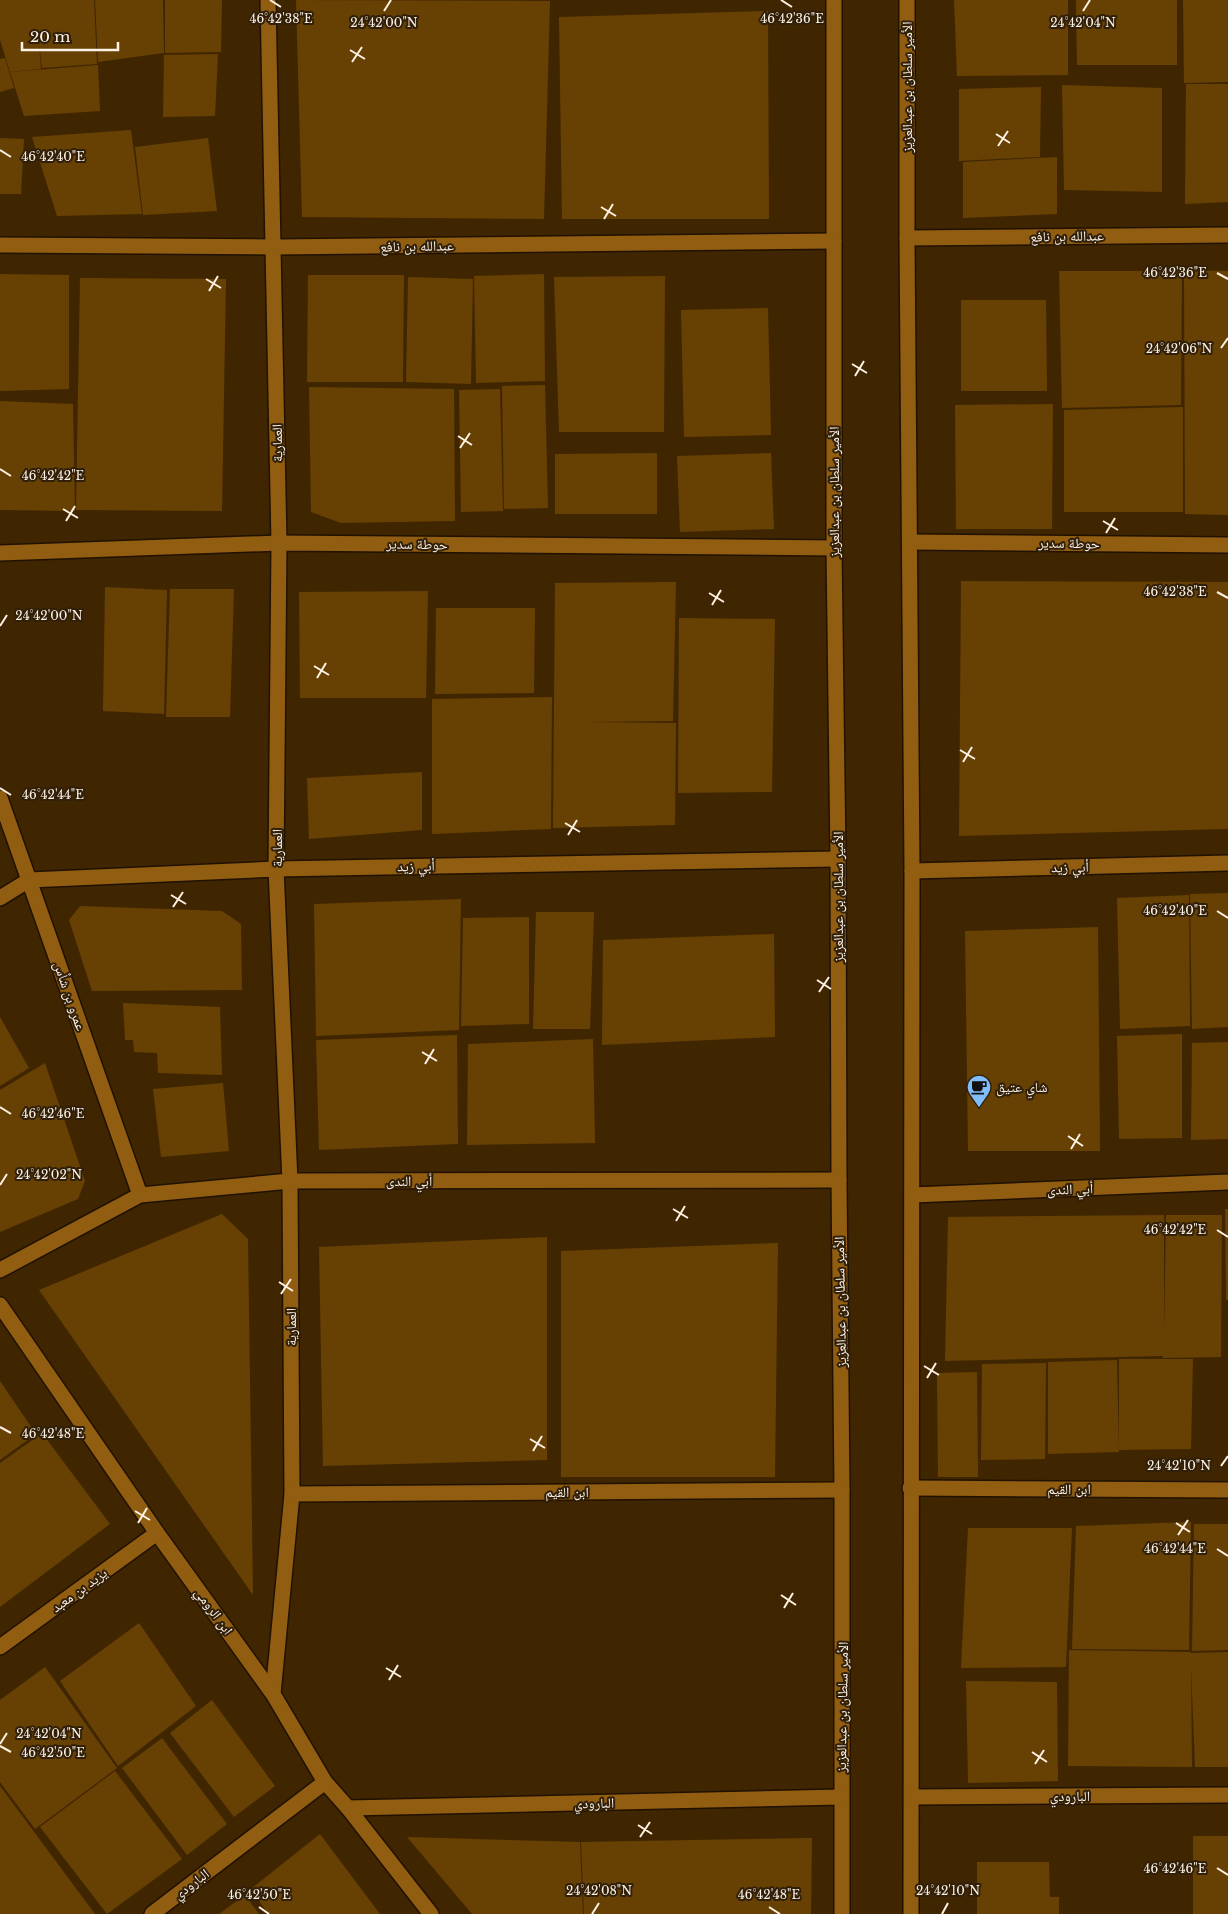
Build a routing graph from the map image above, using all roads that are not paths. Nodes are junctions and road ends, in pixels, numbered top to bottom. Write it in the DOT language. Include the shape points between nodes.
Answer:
graph roads {
  1 [pos="268,0"];
  2 [pos="834,0"];
  3 [pos="907,0"];
  4 [pos="1228,235"];
  5 [pos="906,238"];
  6 [pos="834,241"];
  7 [pos="0,245"];
  8 [pos="274,247"];
  9 [pos="910,542"];
  10 [pos="279,543"];
  11 [pos="1228,545"];
  12 [pos="834,548"];
  13 [pos="0,552"];
  14 [pos="0,798"];
  15 [pos="838,859"];
  16 [pos="1228,863"];
  17 [pos="276,868"];
  18 [pos="912,871"];
  19 [pos="29,880"];
  20 [pos="0,898"];
  21 [pos="838,1180"];
  22 [pos="290,1181"];
  23 [pos="1228,1182"];
  24 [pos="140,1195"];
  25 [pos="912,1195"];
  26 [pos="0,1270"];
  27 [pos="0,1305"];
  28 [pos="910,1488"];
  29 [pos="842,1490"];
  30 [pos="1228,1490"];
  31 [pos="292,1494"];
  32 [pos="157,1533"];
  33 [pos="0,1647"];
  34 [pos="274,1694"];
  35 [pos="325,1782"];
  36 [pos="1228,1796"];
  37 [pos="840,1797"];
  38 [pos="912,1797"];
  39 [pos="348,1808"];
  40 [pos="152,1914"];
  41 [pos="431,1914"];
  42 [pos="842,1914"];
  43 [pos="912,1914"];
  1 -- 8 [label="street, العمارية"];
  2 -- 6 [label="street, الأمير سلطان بن عبدالعزيز"];
  3 -- 5 [label="street, الأمير سلطان بن عبدالعزيز"];
  4 -- 5 [label="street, عبدالله بن نافع"];
  5 -- 9 [label="street, الأمير سلطان بن عبدالعزيز"];
  6 -- 8 [label="street, عبدالله بن نافع"];
  6 -- 12 [label="street, الأمير سلطان بن عبدالعزيز"];
  7 -- 8 [label="street, عبدالله بن نافع"];
  8 -- 10 [label="street, العمارية"];
  9 -- 11 [label="street, حوطة سدير"];
  9 -- 18 [label="street, الأمير سلطان بن عبدالعزيز"];
  10 -- 12 [label="street, حوطة سدير"];
  10 -- 13 [label="street, حوطة سدير"];
  10 -- 17 [label="street, العمارية"];
  12 -- 15 [label="street, الأمير سلطان بن عبدالعزيز"];
  14 -- 19 [label="street, عمرو بن شأس"];
  15 -- 17 [label="street, أبي زيد"];
  15 -- 21 [label="street, الأمير سلطان بن عبدالعزيز"];
  16 -- 18 [label="street, أبي زيد"];
  17 -- 19 [label="street, أبي زيد"];
  17 -- 22 [label="street, العمارية"];
  18 -- 25 [label="street, الأمير سلطان بن عبدالعزيز"];
  19 -- 20 [label="street, أبي زيد"];
  19 -- 24 [label="street, عمرو بن شأس"];
  21 -- 22 [label="street, أبي الندى"];
  21 -- 29 [label="street, الأمير سلطان بن عبدالعزيز"];
  22 -- 24 [label="street, أبي الندى"];
  22 -- 31 [label="street, العمارية"];
  23 -- 25 [label="street, أبي الندى"];
  24 -- 26 [label="street, أبي الندى"];
  25 -- 28 [label="street, الأمير سلطان بن عبدالعزيز"];
  27 -- 32 [label="street, ابن الرومي"];
  28 -- 30 [label="street, ابن القيم"];
  28 -- 38 [label="street, الأمير سلطان بن عبدالعزيز"];
  29 -- 31 [label="street, ابن القيم"];
  29 -- 37 [label="street, الأمير سلطان بن عبدالعزيز"];
  31 -- 34 [label="street, العمارية"];
  32 -- 33 [label="street, يزيد بن معبد"];
  32 -- 34 [label="street, ابن الرومي"];
  34 -- 35 [label="street, ابن الرومي"];
  35 -- 39 [label="street, ابن الرومي"];
  35 -- 40 [label="street, البارودي"];
  36 -- 38 [label="street, البارودي"];
  37 -- 39 [label="street, البارودي"];
  37 -- 42 [label="street, الأمير سلطان بن عبدالعزيز"];
  38 -- 43 [label="street, الأمير سلطان بن عبدالعزيز"];
  39 -- 41 [label="street, ابن الرومي"];
}
